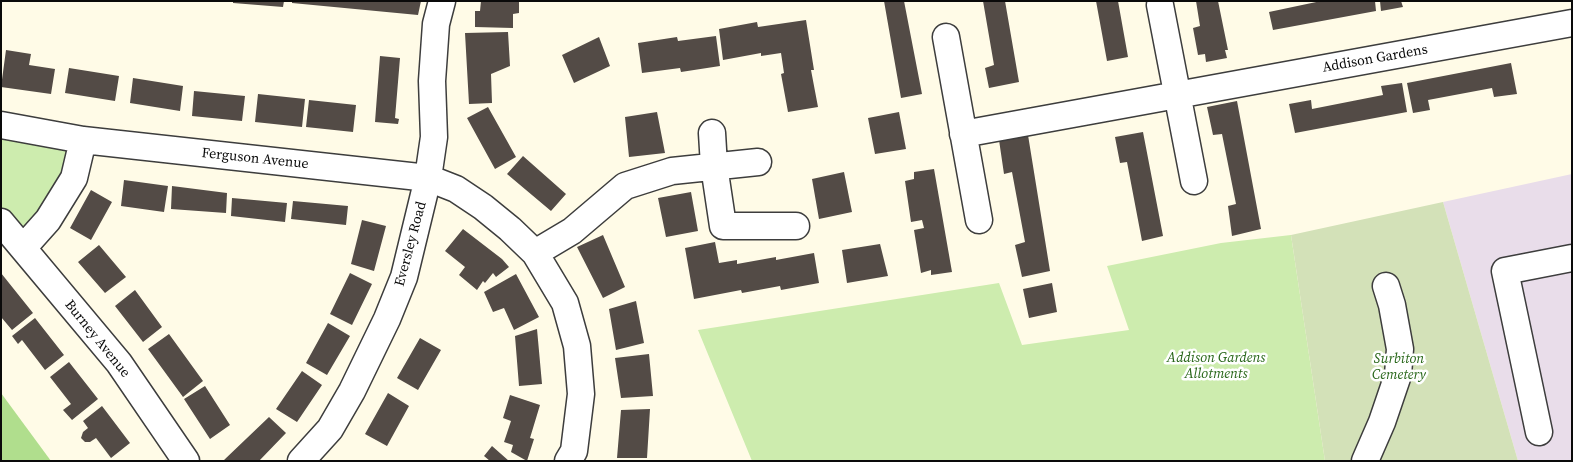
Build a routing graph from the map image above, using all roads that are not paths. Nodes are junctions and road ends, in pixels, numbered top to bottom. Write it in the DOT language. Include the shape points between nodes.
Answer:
graph roads {
  1 [pos="442,1"];
  2 [pos="1160,5"];
  3 [pos="1572,22"];
  4 [pos="946,37"];
  5 [pos="1177,95"];
  6 [pos="1,125"];
  7 [pos="712,133"];
  8 [pos="963,134"];
  9 [pos="83,140"];
  10 [pos="758,162"];
  11 [pos="714,166"];
  12 [pos="428,178"];
  13 [pos="1194,181"];
  14 [pos="979,220"];
  15 [pos="1,222"];
  16 [pos="796,226"];
  17 [pos="23,248"];
  18 [pos="535,253"];
  19 [pos="1572,258"];
  20 [pos="1386,286"];
  21 [pos="1539,432"];
  22 [pos="186,461"];
  23 [pos="301,461"];
  24 [pos="568,461"];
  25 [pos="1365,461"];
  1 -- 12 [label="street, Eversley Road" via="436,24 432,81 434,137"];
  2 -- 5 [label="street"];
  3 -- 5 [label="street, Addison Gardens"];
  4 -- 8 [label="street"];
  5 -- 8 [label="street, Addison Gardens"];
  5 -- 13 [label="street"];
  6 -- 9 [label="street, Ferguson Avenue"];
  7 -- 11 [label="street"];
  8 -- 14 [label="street"];
  9 -- 12 [label="street, Ferguson Avenue"];
  9 -- 17 [label="street" via="74,178 48,220"];
  10 -- 11 [label="street"];
  11 -- 16 [label="street" via="723,226"];
  11 -- 18 [label="street" via="672,170 625,186 572,232"];
  12 -- 18 [label="street, Ferguson Avenue" via="456,189 483,207"];
  12 -- 23 [label="street, Eversley Road" via="404,276 387,320 330,429"];
  15 -- 17 [label="street, Burney Avenue"];
  17 -- 22 [label="street, Burney Avenue" via="118,363"];
  18 -- 24 [label="street, Ferguson Avenue" via="565,303 577,346 581,394 574,451"];
  19 -- 21 [label="street" via="1505,271"];
  20 -- 25 [label="street" via="1400,349 1398,375"];
}
